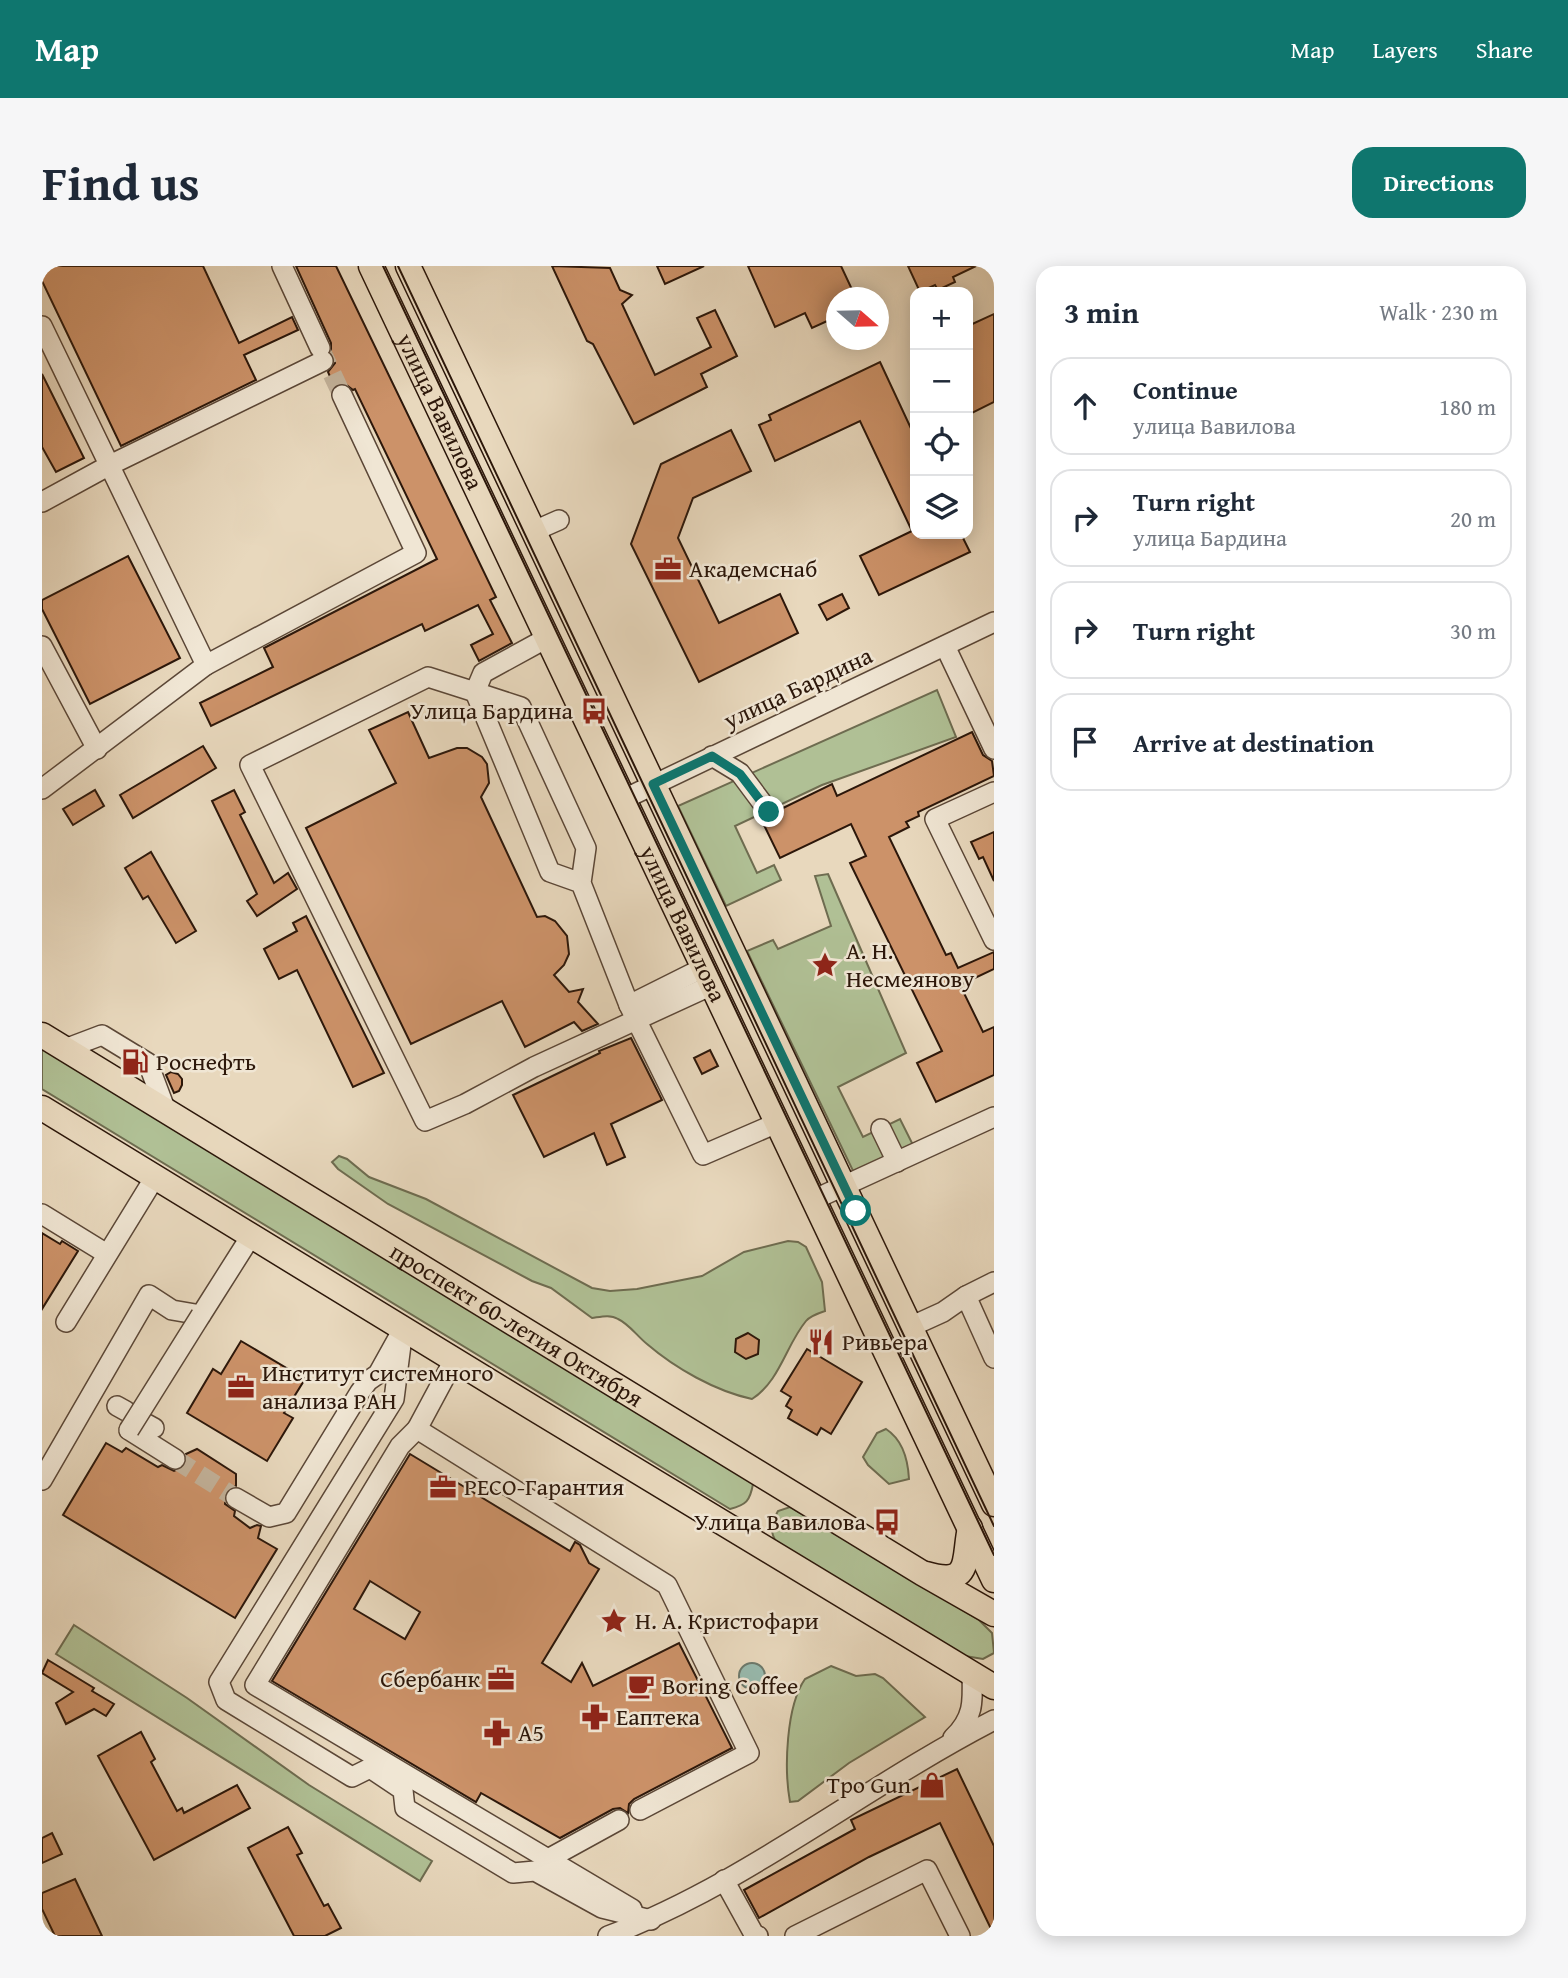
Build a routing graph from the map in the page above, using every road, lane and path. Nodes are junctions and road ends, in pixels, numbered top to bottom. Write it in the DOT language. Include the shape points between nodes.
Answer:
graph roads {
  1 [pos="282,266"];
  2 [pos="371,266"];
  3 [pos="408,266"];
  4 [pos="42,326"];
  5 [pos="342,395"];
  6 [pos="108,467"];
  7 [pos="42,502"];
  8 [pos="559,520"];
  9 [pos="534,531"];
  10 [pos="994,622"];
  11 [pos="547,638"];
  12 [pos="42,646"];
  13 [pos="945,646"];
  14 [pos="206,665"];
  15 [pos="475,692"];
  16 [pos="97,749"];
  17 [pos="994,749"];
  18 [pos="712,756"];
  19 [pos="653,784"];
  20 [pos="42,789"];
  21 [pos="994,792"];
  22 [pos="624,799"];
  23 [pos="769,812"];
  24 [pos="581,883"];
  25 [pos="994,940"];
  26 [pos="707,976"];
  27 [pos="634,1013"];
  28 [pos="42,1019"];
  29 [pos="54,1042"];
  30 [pos="42,1108"];
  31 [pos="994,1117"];
  32 [pos="777,1123"];
  33 [pos="881,1129"];
  34 [pos="897,1162"];
  35 [pos="155,1177"];
  36 [pos="844,1186"];
  37 [pos="813,1200"];
  38 [pos="42,1214"];
  39 [pos="251,1236"];
  40 [pos="107,1254"];
  41 [pos="994,1282"];
  42 [pos="966,1296"];
  43 [pos="201,1315"];
  44 [pos="66,1322"];
  45 [pos="910,1327"];
  46 [pos="403,1329"];
  47 [pos="994,1358"];
  48 [pos="454,1360"];
  49 [pos="417,1429"];
  50 [pos="175,1460"];
  51 [pos="42,1480"];
  52 [pos="236,1499"];
  53 [pos="994,1504"];
  54 [pos="970,1527"];
  55 [pos="922,1573"];
  56 [pos="994,1580"];
  57 [pos="994,1614"];
  58 [pos="972,1674"];
  59 [pos="994,1687"];
  60 [pos="994,1720"];
  61 [pos="944,1745"];
  62 [pos="640,1810"];
  63 [pos="619,1820"];
  64 [pos="548,1859"];
  65 [pos="724,1880"];
  66 [pos="651,1920"];
  67 [pos="608,1936"];
  68 [pos="758,1936"];
  69 [pos="795,1936"];
  70 [pos="960,1936"];
  1 -- 6 [label="street" via="321,354"];
  2 -- 11 [label="main road, улица Вавилова"];
  3 -- 9 [label="main road, улица Вавилова"];
  4 -- 6 [label="street"];
  5 -- 14 [label="street" via="415,553"];
  6 -- 7 [label="street"];
  6 -- 14 [label="street"];
  8 -- 9 [label="street"];
  9 -- 19 [label="main road, улица Вавилова"];
  10 -- 13 [label="street, улица Бардина"];
  11 -- 15 [label="street" via="483,673"];
  11 -- 22 [label="main road, улица Вавилова"];
  12 -- 16 [label="street"];
  13 -- 17 [label="street"];
  13 -- 18 [label="street, улица Бардина"];
  14 -- 16 [label="street"];
  15 -- 24 [label="street" via="550,872"];
  15 -- 24 [label="street" via="521,707 586,848"];
  15 -- 27 [label="street" via="428,677 250,765 425,1121"];
  16 -- 20 [label="street"];
  18 -- 19 [label="street, улица Бардина"];
  18 -- 23 [label="street" via="740,774"];
  19 -- 22 [label="street, улица Бардина"];
  19 -- 36 [label="main road, улица Вавилова"];
  21 -- 25 [label="street" via="935,819"];
  22 -- 26 [label="main road, улица Вавилова"];
  24 -- 27 [label="street"];
  26 -- 27 [label="street"];
  26 -- 32 [label="main road, улица Вавилова"];
  27 -- 32 [label="street" via="703,1155"];
  28 -- 29 [label="street"];
  29 -- 55 [label="main road, проспект 60-летия Октября"];
  30 -- 35 [label="main road"];
  31 -- 34 [label="street"];
  32 -- 37 [label="main road, улица Вавилова"];
  33 -- 34 [label="street"];
  34 -- 36 [label="street"];
  35 -- 39 [label="main road"];
  35 -- 40 [label="street"];
  36 -- 37 [label="street"];
  36 -- 45 [label="main road, улица Вавилова"];
  37 -- 54 [label="main road, улица Вавилова"];
  38 -- 40 [label="street"];
  39 -- 43 [label="street"];
  39 -- 46 [label="main road"];
  40 -- 44 [label="street"];
  41 -- 42 [label="street"];
  42 -- 45 [label="street"];
  42 -- 47 [label="street"];
  43 -- 50 [label="street, bridge" via="129,1430"];
  43 -- 51 [label="street" via="172,1310 149,1295"];
  45 -- 53 [label="main road, улица Вавилова"];
  46 -- 48 [label="main road"];
  46 -- 52 [label="street" via="286,1513 269,1517"];
  46 -- 66 [label="street" via="394,1399 219,1682 226,1700 352,1777 370,1768 403,1790 405,1808 513,1873 535,1871 602,1908"];
  48 -- 49 [label="street"];
  48 -- 58 [label="main road"];
  49 -- 62 [label="street" via="667,1585 749,1753"];
  49 -- 64 [label="street" via="400,1446 255,1685"];
  54 -- 55 [label="main road" via="967,1559 960,1572 949,1578"];
  54 -- 56 [label="main road, улица Вавилова"];
  55 -- 57 [label="main road, проспект 60-летия Октября"];
  58 -- 59 [label="main road"];
  58 -- 61 [label="street" via="973,1703 965,1727"];
  60 -- 61 [label="street"];
  61 -- 65 [label="street"];
  63 -- 64 [label="street"];
  64 -- 66 [label="street"];
  65 -- 66 [label="street"];
  65 -- 68 [label="street"];
  66 -- 67 [label="street"];
  69 -- 70 [label="street" via="927,1870"];
}
